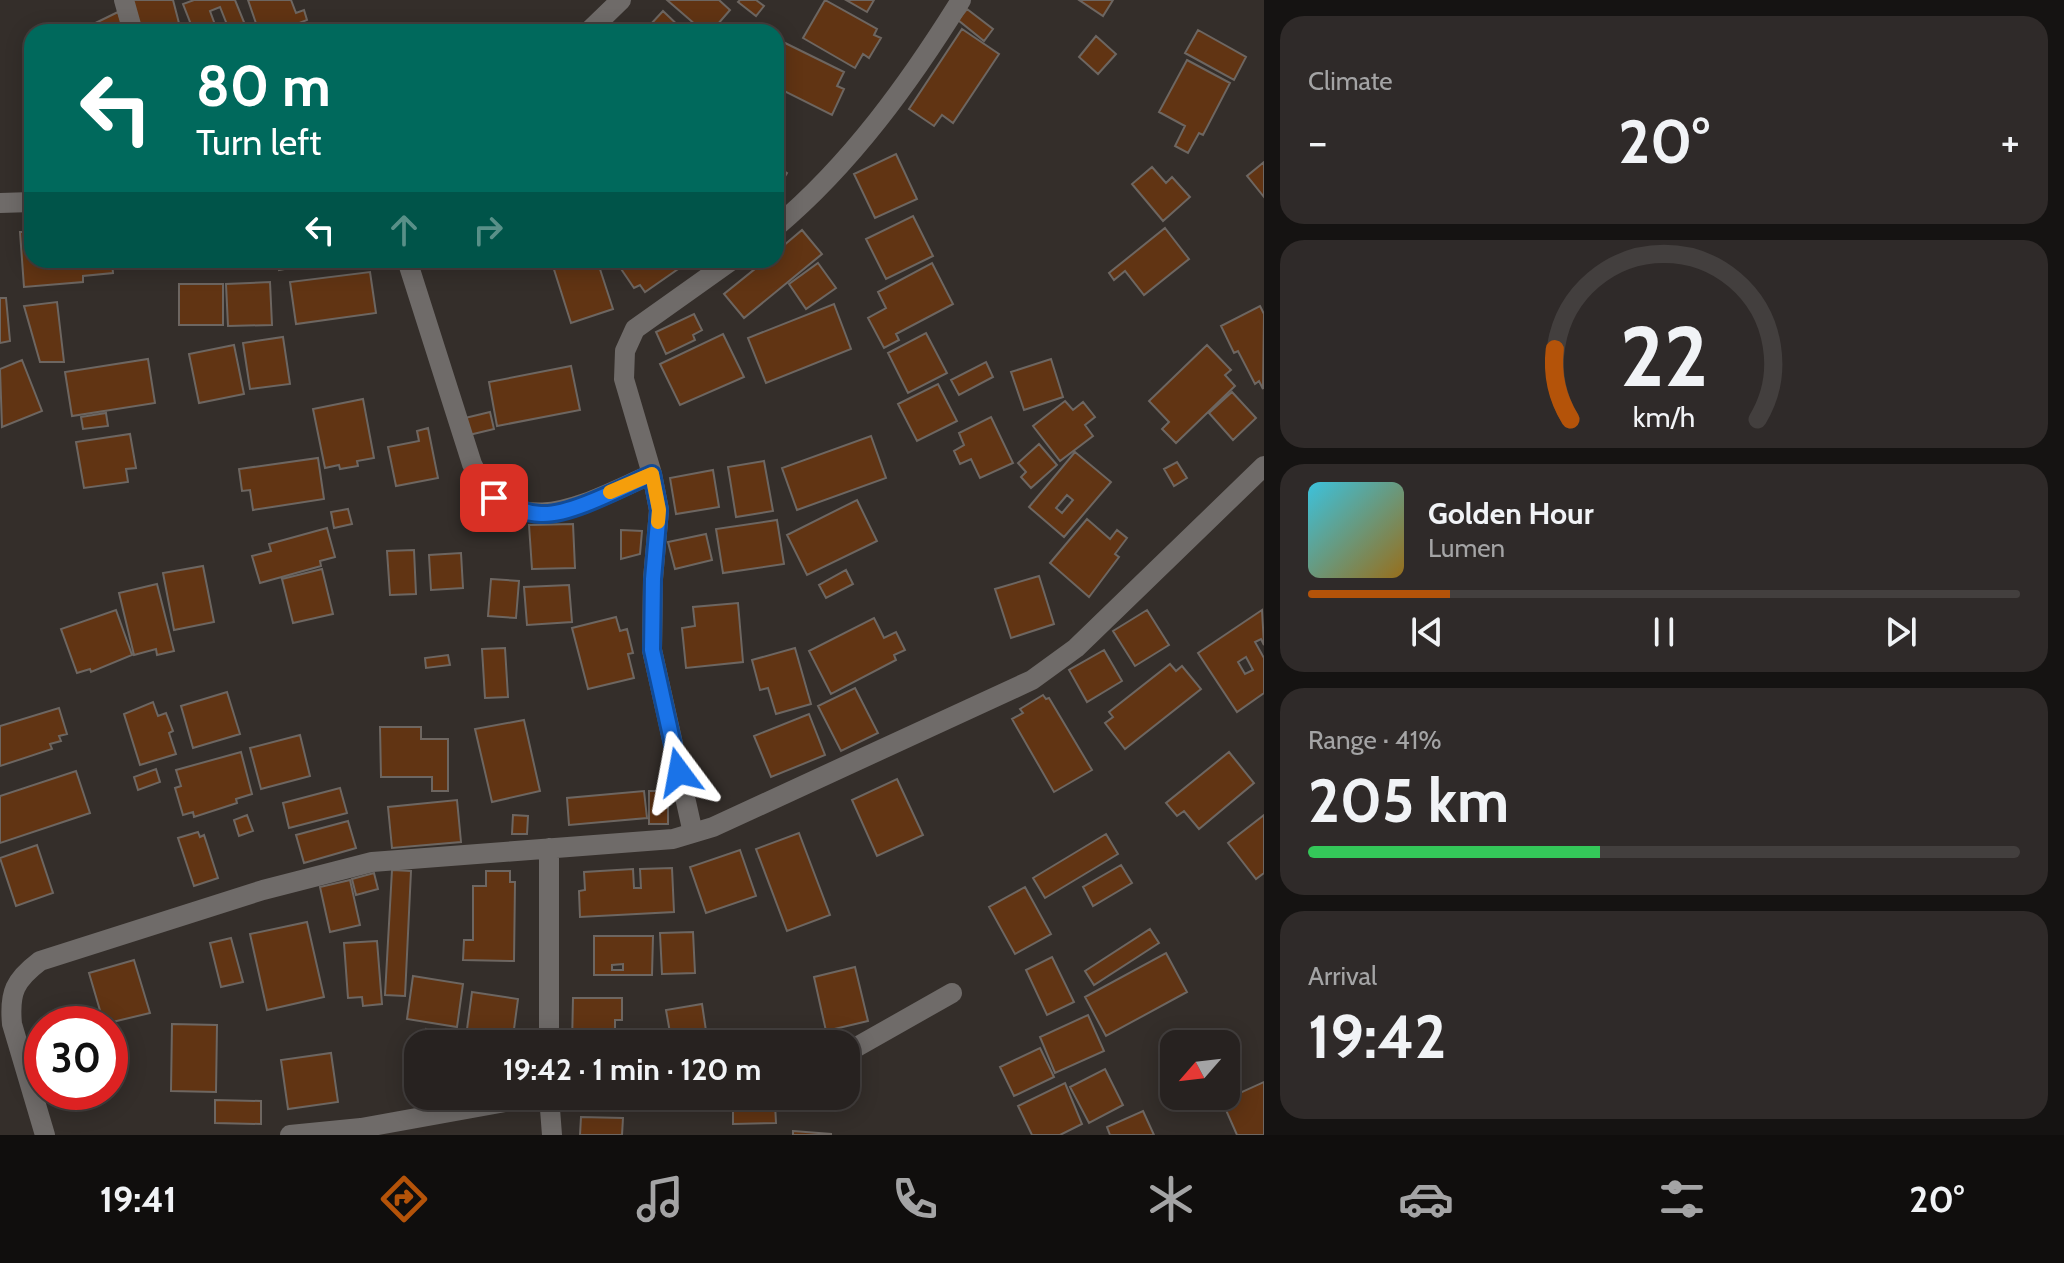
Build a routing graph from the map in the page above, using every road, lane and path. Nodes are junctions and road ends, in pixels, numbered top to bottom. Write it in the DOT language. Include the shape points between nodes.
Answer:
graph roads {
  1 [pos="124,0"];
  2 [pos="621,0"];
  3 [pos="961,0"];
  4 [pos="131,24"];
  5 [pos="596,24"];
  6 [pos="24,202"];
  7 [pos="0,203"];
  8 [pos="784,219"];
  9 [pos="410,268"];
  10 [pos="721,268"];
  11 [pos="1264,466"];
  12 [pos="652,474"];
  13 [pos="693,833"];
  14 [pos="549,848"];
  15 [pos="952,993"];
  16 [pos="549,1030"];
  17 [pos="860,1045"];
  18 [pos="461,1110"];
  19 [pos="550,1110"];
  20 [pos="45,1135"];
  21 [pos="290,1135"];
  22 [pos="552,1135"];
  1 -- 4 [label="street"];
  2 -- 5 [label="street"];
  3 -- 8 [label="street" via="856,148"];
  6 -- 7 [label="street"];
  9 -- 12 [label="street" via="472,464 494,498 519,510 565,511"];
  10 -- 12 [label="street" via="635,329 625,351 624,379"];
  11 -- 13 [label="street" via="1076,648 1032,680"];
  12 -- 13 [label="street" via="659,510 652,650"];
  13 -- 14 [label="street"];
  14 -- 16 [label="street"];
  14 -- 20 [label="street" via="372,862 263,890 40,961 23,974 10,1006"];
  15 -- 17 [label="street"];
  18 -- 21 [label="street"];
  19 -- 22 [label="street"];
}
